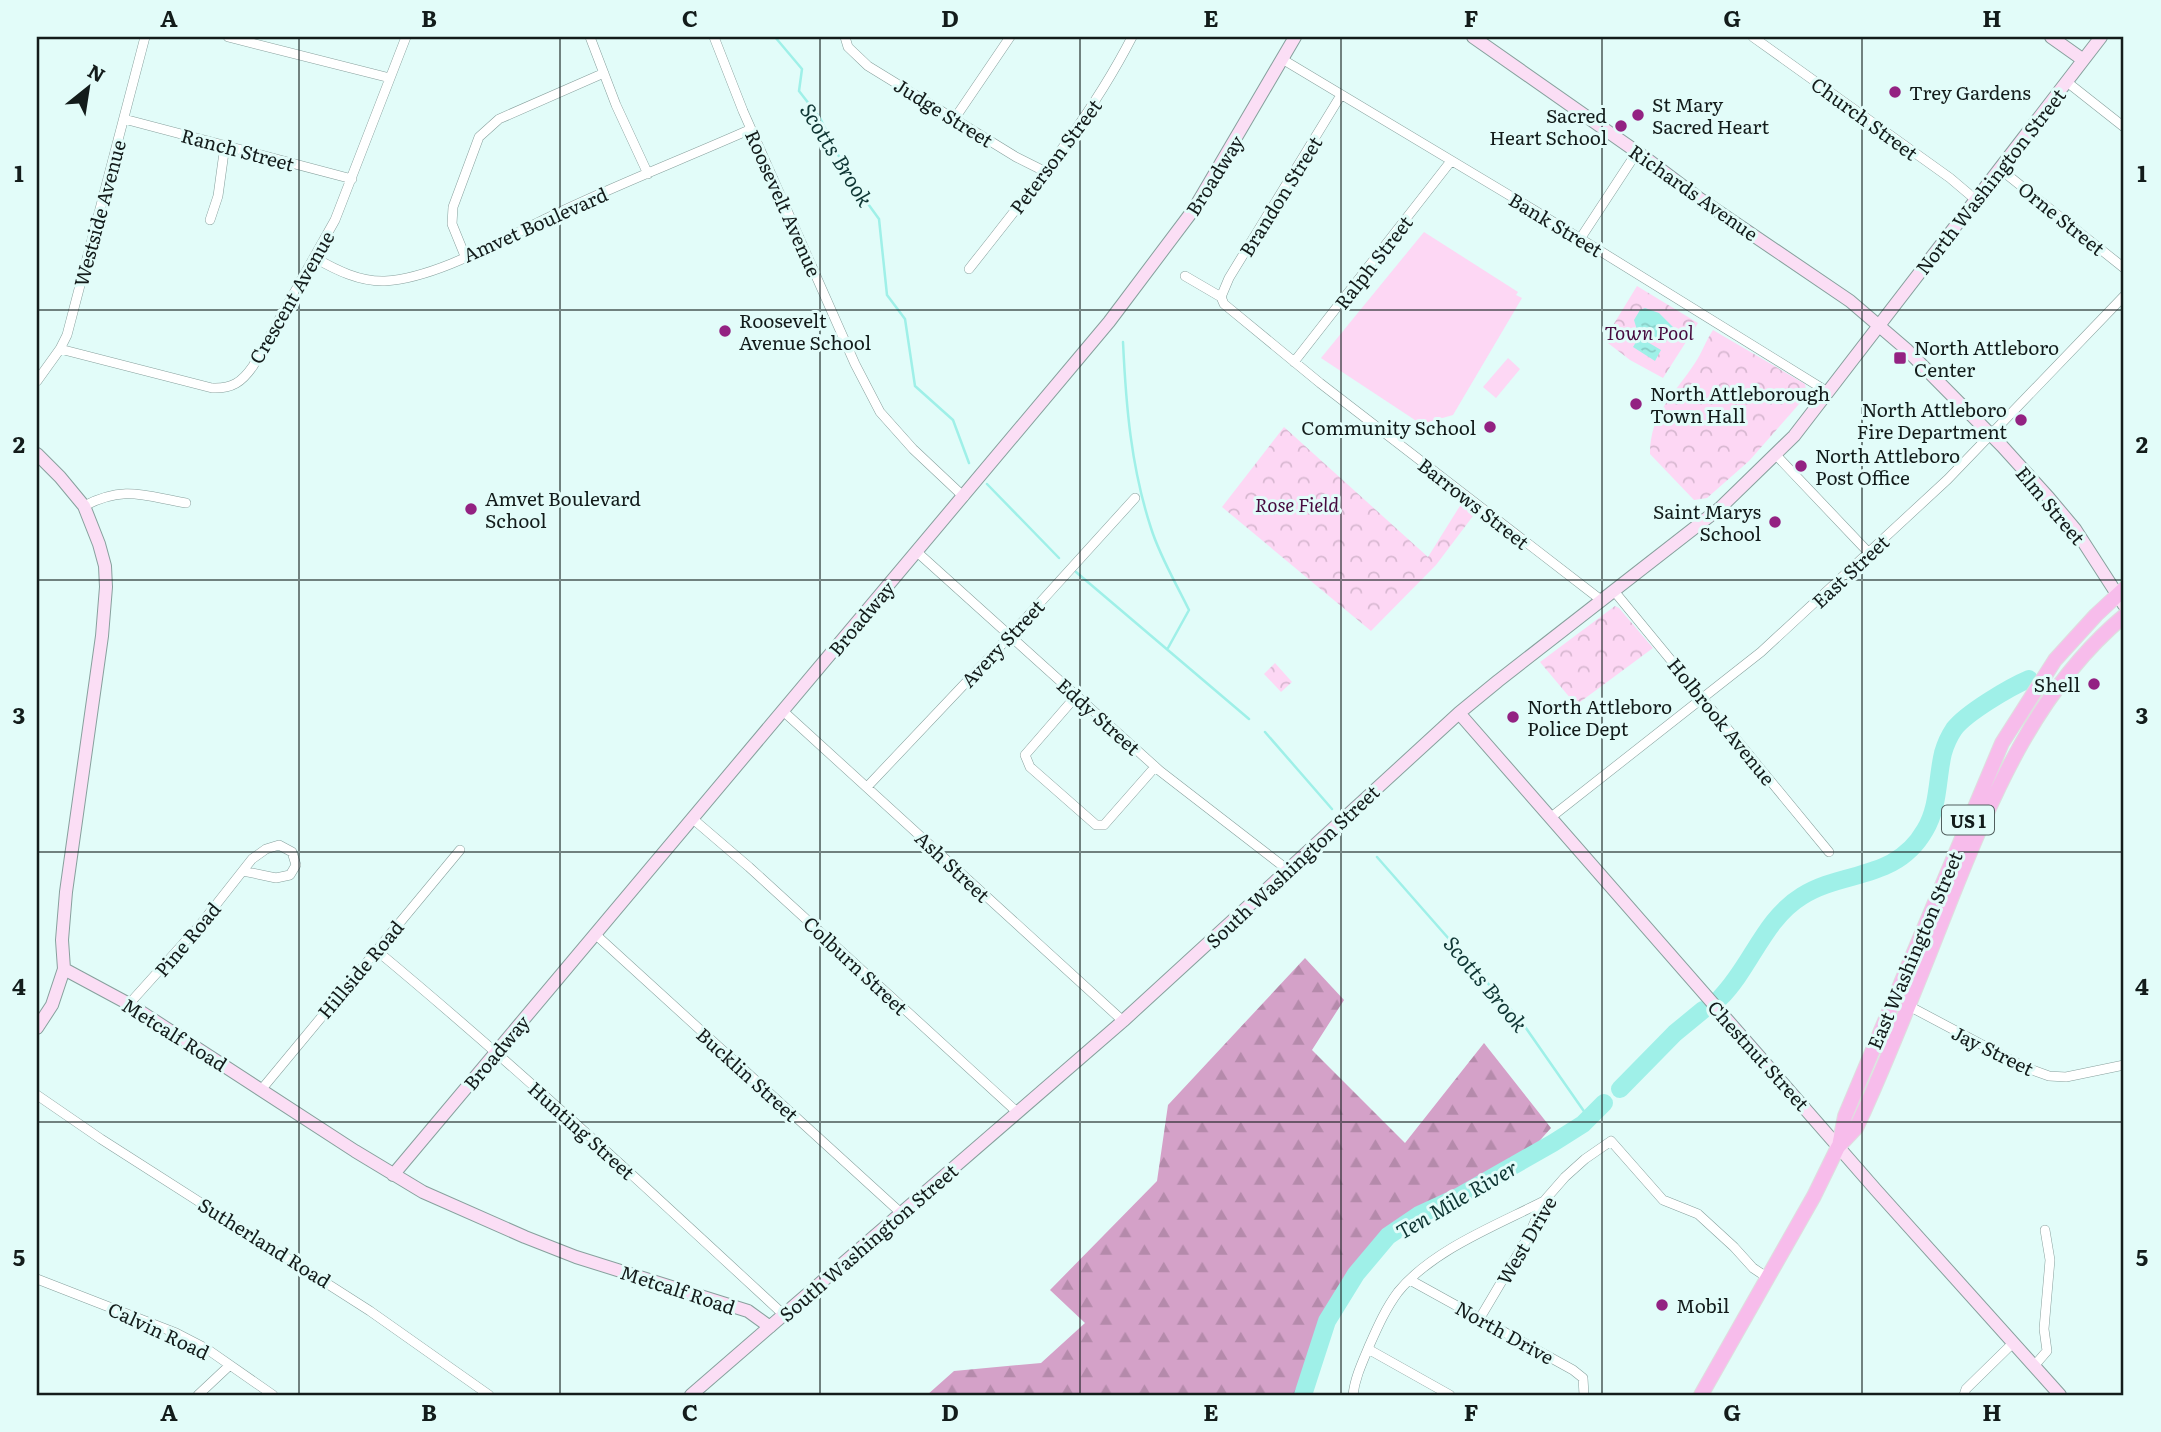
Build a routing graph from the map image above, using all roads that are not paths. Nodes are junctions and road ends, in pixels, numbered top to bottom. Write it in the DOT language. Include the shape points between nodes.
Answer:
graph roads {
  1 [pos="145,37"];
  2 [pos="228,37"];
  3 [pos="406,37"];
  4 [pos="590,37"];
  5 [pos="713,37"];
  6 [pos="845,37"];
  7 [pos="1010,37"];
  8 [pos="1132,37"];
  9 [pos="1295,37"];
  10 [pos="1473,37"];
  11 [pos="1753,37"];
  12 [pos="2051,37"];
  13 [pos="2101,37"];
  14 [pos="1282,59"];
  15 [pos="2082,59"];
  16 [pos="604,73"];
  17 [pos="390,78"];
  18 [pos="2067,82"];
  19 [pos="1341,94"];
  20 [pos="955,118"];
  21 [pos="124,119"];
  22 [pos="2124,127"];
  23 [pos="751,130"];
  24 [pos="225,145"];
  25 [pos="1637,152"];
  26 [pos="1451,162"];
  27 [pos="2000,169"];
  28 [pos="1044,171"];
  29 [pos="648,174"];
  30 [pos="352,179"];
  31 [pos="1976,200"];
  32 [pos="210,220"];
  33 [pos="1580,239"];
  34 [pos="465,256"];
  35 [pos="315,258"];
  36 [pos="2124,268"];
  37 [pos="968,269"];
  38 [pos="1185,276"];
  39 [pos="2124,296"];
  40 [pos="1221,297"];
  41 [pos="1879,325"];
  42 [pos="60,349"];
  43 [pos="1294,362"];
  44 [pos="37,381"];
  45 [pos="1828,392"];
  46 [pos="1991,435"];
  47 [pos="37,454"];
  48 [pos="1776,455"];
  49 [pos="964,497"];
  50 [pos="1135,498"];
  51 [pos="187,503"];
  52 [pos="84,506"];
  53 [pos="917,552"];
  54 [pos="1869,553"];
  55 [pos="1614,591"];
  56 [pos="2122,597"];
  57 [pos="1601,600"];
  58 [pos="2124,616"];
  59 [pos="1010,635"];
  60 [pos="1077,695"];
  61 [pos="1703,698"];
  62 [pos="783,711"];
  63 [pos="1460,713"];
  64 [pos="1155,767"];
  65 [pos="867,787"];
  66 [pos="1550,818"];
  67 [pos="694,819"];
  68 [pos="460,850"];
  69 [pos="1829,852"];
  70 [pos="1288,870"];
  71 [pos="243,871"];
  72 [pos="595,934"];
  73 [pos="376,950"];
  74 [pos="64,969"];
  75 [pos="129,1004"];
  76 [pos="1908,1005"];
  77 [pos="1122,1021"];
  78 [pos="37,1028"];
  79 [pos="496,1052"];
  80 [pos="2124,1065"];
  81 [pos="261,1090"];
  82 [pos="37,1095"];
  83 [pos="1017,1112"];
  84 [pos="1838,1147"];
  85 [pos="393,1175"];
  86 [pos="1544,1201"];
  87 [pos="901,1213"];
  88 [pos="2045,1230"];
  89 [pos="1768,1278"];
  90 [pos="37,1279"];
  91 [pos="1410,1280"];
  92 [pos="784,1315"];
  93 [pos="1480,1318"];
  94 [pos="770,1327"];
  95 [pos="2013,1343"];
  96 [pos="1368,1349"];
  97 [pos="230,1364"];
  98 [pos="2034,1366"];
  99 [pos="198,1395"];
  100 [pos="273,1395"];
  101 [pos="489,1395"];
  102 [pos="691,1395"];
  103 [pos="1353,1395"];
  104 [pos="1450,1395"];
  105 [pos="1584,1395"];
  106 [pos="1701,1395"];
  107 [pos="1964,1395"];
  108 [pos="2060,1395"];
  1 -- 21 [label="street, Westside Avenue"];
  2 -- 17 [label="street"];
  3 -- 17 [label="street, Crescent Avenue"];
  4 -- 16 [label="street"];
  5 -- 23 [label="street, Roosevelt Avenue"];
  6 -- 20 [label="street, Judge Street" via="848,47 868,66"];
  7 -- 20 [label="street"];
  8 -- 28 [label="street, Peterson Street" via="1108,82"];
  9 -- 14 [label="street, Broadway"];
  10 -- 25 [label="street, Richards Avenue"];
  11 -- 31 [label="street, Church Street"];
  12 -- 15 [label="street"];
  13 -- 15 [label="street, North Washington Street"];
  14 -- 19 [label="street, Bank Street"];
  14 -- 49 [label="street, Broadway" via="1168,247"];
  15 -- 18 [label="street, North Washington Street"];
  16 -- 29 [label="street"];
  16 -- 34 [label="street" via="499,119 484,130 453,207 452,224"];
  17 -- 30 [label="street, Crescent Avenue"];
  18 -- 22 [label="street"];
  18 -- 27 [label="street, North Washington Street"];
  19 -- 26 [label="street, Bank Street"];
  19 -- 40 [label="street, Brandon Street"];
  20 -- 28 [label="street, Judge Street"];
  21 -- 24 [label="street, Ranch Street"];
  21 -- 42 [label="street, Westside Avenue"];
  23 -- 29 [label="street, Amvet Boulevard"];
  23 -- 49 [label="street, Roosevelt Avenue" via="880,412"];
  24 -- 30 [label="street, Ranch Street"];
  24 -- 32 [label="street"];
  25 -- 33 [label="street"];
  25 -- 41 [label="street, Richards Avenue"];
  26 -- 33 [label="street, Bank Street"];
  26 -- 43 [label="street, Ralph Street"];
  27 -- 31 [label="street, North Washington Street"];
  27 -- 36 [label="street, Orne Street"];
  28 -- 37 [label="street, Peterson Street"];
  29 -- 34 [label="street, Amvet Boulevard"];
  30 -- 35 [label="street, Crescent Avenue"];
  31 -- 41 [label="street, North Washington Street"];
  33 -- 45 [label="street, Bank Street"];
  34 -- 35 [label="street, Amvet Boulevard" via="418,275 381,281 353,276"];
  35 -- 42 [label="street, Crescent Avenue" via="247,375 233,386 212,387"];
  38 -- 40 [label="street, Barrows Street"];
  39 -- 46 [label="street, East Street"];
  40 -- 43 [label="street, Barrows Street"];
  41 -- 45 [label="street, South Washington Street"];
  41 -- 46 [label="street, Elm Street"];
  42 -- 44 [label="street, Westside Avenue"];
  43 -- 57 [label="street, Barrows Street"];
  45 -- 48 [label="street, South Washington Street"];
  46 -- 54 [label="street, East Street"];
  46 -- 56 [label="street, Elm Street" via="2075,529"];
  47 -- 52 [label="street"];
  48 -- 54 [label="street"];
  48 -- 55 [label="street, South Washington Street" via="1720,508"];
  49 -- 53 [label="street, Broadway"];
  50 -- 59 [label="street, Avery Street"];
  51 -- 52 [label="street" via="128,492 112,493"];
  52 -- 74 [label="street" via="105,566 106,587 66,892"];
  53 -- 59 [label="street, Eddy Street"];
  53 -- 62 [label="street, Broadway"];
  54 -- 61 [label="street, East Street" via="1761,652"];
  55 -- 57 [label="street, South Washington Street"];
  55 -- 61 [label="street, Holbrook Avenue"];
  56 -- 84 [label="main road, East Washington Street / US 1" via="2055,660 2002,743 1844,1116"];
  57 -- 63 [label="street, South Washington Street"];
  58 -- 76 [label="main road, East Washington Street / US 1" via="2069,673 2010,761"];
  59 -- 60 [label="street, Eddy Street"];
  59 -- 65 [label="street, Avery Street"];
  60 -- 64 [label="street, Eddy Street"];
  60 -- 64 [label="street" via="1025,755 1030,767 1096,825 1104,825"];
  61 -- 66 [label="street, East Street"];
  61 -- 69 [label="street, Holbrook Avenue"];
  62 -- 65 [label="street, Ash Street"];
  62 -- 67 [label="street, Broadway"];
  63 -- 66 [label="street, Chestnut Street"];
  63 -- 70 [label="street, South Washington Street"];
  64 -- 70 [label="street, Eddy Street"];
  65 -- 77 [label="street, Ash Street"];
  66 -- 84 [label="street, Chestnut Street"];
  67 -- 72 [label="street, Broadway"];
  67 -- 83 [label="street, Colburn Street"];
  68 -- 73 [label="street, Hillside Road"];
  70 -- 77 [label="street, South Washington Street"];
  71 -- 71 [label="street, Pine Road" via="265,849 279,845 292,852 296,865 290,875 276,878"];
  71 -- 75 [label="street, Pine Road"];
  72 -- 79 [label="street, Broadway"];
  72 -- 87 [label="street, Bucklin Street"];
  73 -- 79 [label="street, Hunting Street"];
  73 -- 81 [label="street, Hillside Road"];
  74 -- 75 [label="street, Metcalf Road"];
  74 -- 78 [label="street" via="52,1005"];
  75 -- 81 [label="street, Metcalf Road"];
  76 -- 80 [label="street, Jay Street" via="2049,1076"];
  76 -- 84 [label="main road, East Washington Street / US 1" via="1856,1128"];
  77 -- 83 [label="street, South Washington Street"];
  79 -- 85 [label="street, Broadway"];
  79 -- 92 [label="street, Hunting Street"];
  81 -- 85 [label="street, Metcalf Road"];
  82 -- 101 [label="street, Sutherland Road" via="370,1311"];
  83 -- 87 [label="street, South Washington Street"];
  84 -- 89 [label="main road, East Washington Street / US 1"];
  84 -- 95 [label="street, Chestnut Street"];
  85 -- 94 [label="street, Metcalf Road" via="525,1237 748,1311"];
  86 -- 89 [label="street, West Drive" via="1575,1168 1611,1141 1663,1200 1698,1214"];
  86 -- 91 [label="street" via="1490,1227"];
  86 -- 93 [label="street, West Drive"];
  87 -- 92 [label="street, South Washington Street"];
  88 -- 98 [label="street" via="2050,1260 2047,1352"];
  89 -- 106 [label="main road, East Washington Street / US 1"];
  90 -- 97 [label="street, Calvin Road" via="176,1333"];
  91 -- 93 [label="street, North Drive"];
  91 -- 96 [label="street" via="1383,1315"];
  92 -- 94 [label="street, South Washington Street"];
  93 -- 105 [label="street, North Drive" via="1584,1378"];
  94 -- 102 [label="street, South Washington Street"];
  95 -- 98 [label="street, Chestnut Street"];
  95 -- 107 [label="street"];
  96 -- 103 [label="street"];
  96 -- 104 [label="street"];
  97 -- 99 [label="street"];
  97 -- 100 [label="street, Calvin Road"];
  98 -- 108 [label="street, Chestnut Street"];
}
